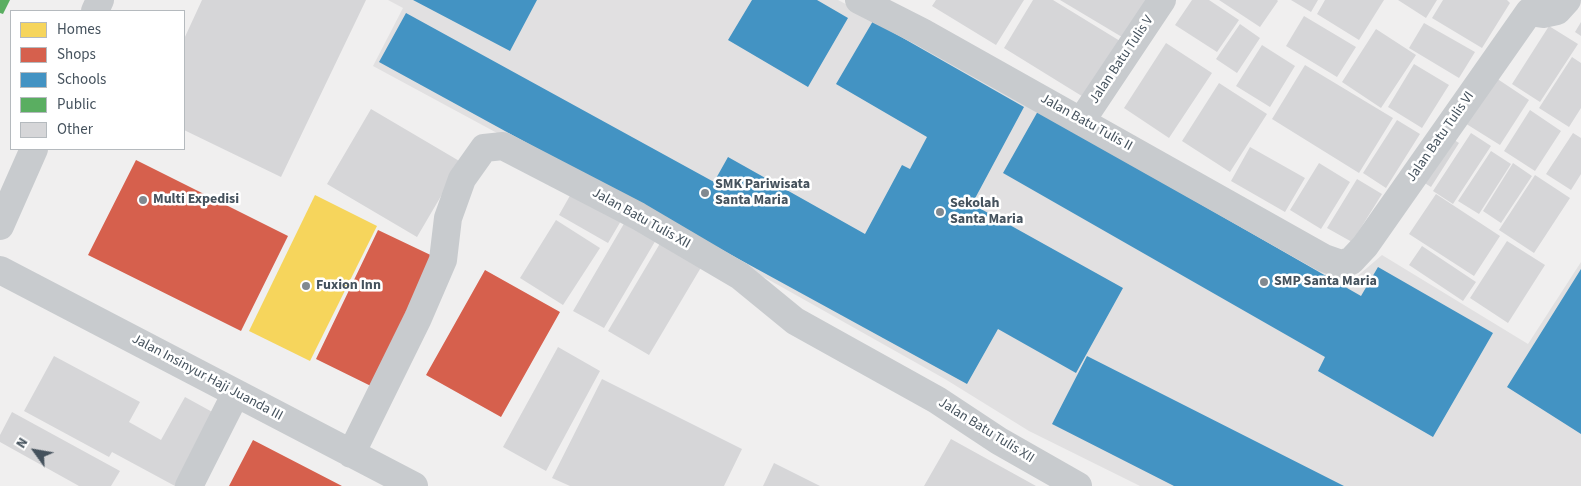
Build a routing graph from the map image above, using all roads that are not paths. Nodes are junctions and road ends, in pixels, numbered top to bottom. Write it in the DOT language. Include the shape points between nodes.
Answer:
graph roads {
  1 [pos="858,0"];
  2 [pos="1162,0"];
  3 [pos="1567,0"];
  4 [pos="1521,6"];
  5 [pos="889,7"];
  6 [pos="1082,120"];
  7 [pos="34,150"];
  8 [pos="0,226"];
  9 [pos="1312,251"];
  10 [pos="0,270"];
  11 [pos="236,393"];
  12 [pos="351,454"];
  13 [pos="189,486"];
  14 [pos="414,486"];
  15 [pos="1078,486"];
  1 -- 5 [label="street, Jalan Batu Tulis II"];
  2 -- 6 [label="street, Jalan Batu Tulis V"];
  3 -- 4 [label="street, Jalan Batu Tulis VI" via="1557,11 1543,14"];
  4 -- 9 [label="street, Jalan Batu Tulis VI" via="1356,256 1340,264"];
  5 -- 6 [label="street, Jalan Batu Tulis II" via="922,32"];
  6 -- 9 [label="street, Jalan Batu Tulis II"];
  7 -- 8 [label="street"];
  10 -- 11 [label="street, Jalan Insinyur Haji Juanda III"];
  11 -- 12 [label="street, Jalan Insinyur Haji Juanda III"];
  11 -- 13 [label="street"];
  12 -- 14 [label="street, Jalan Insinyur Haji Juanda III"];
  12 -- 15 [label="street, Jalan Batu Tulis XII" via="443,260 448,218 462,179 484,148 503,146 638,216 740,276 795,321 937,400 999,441"];
}
